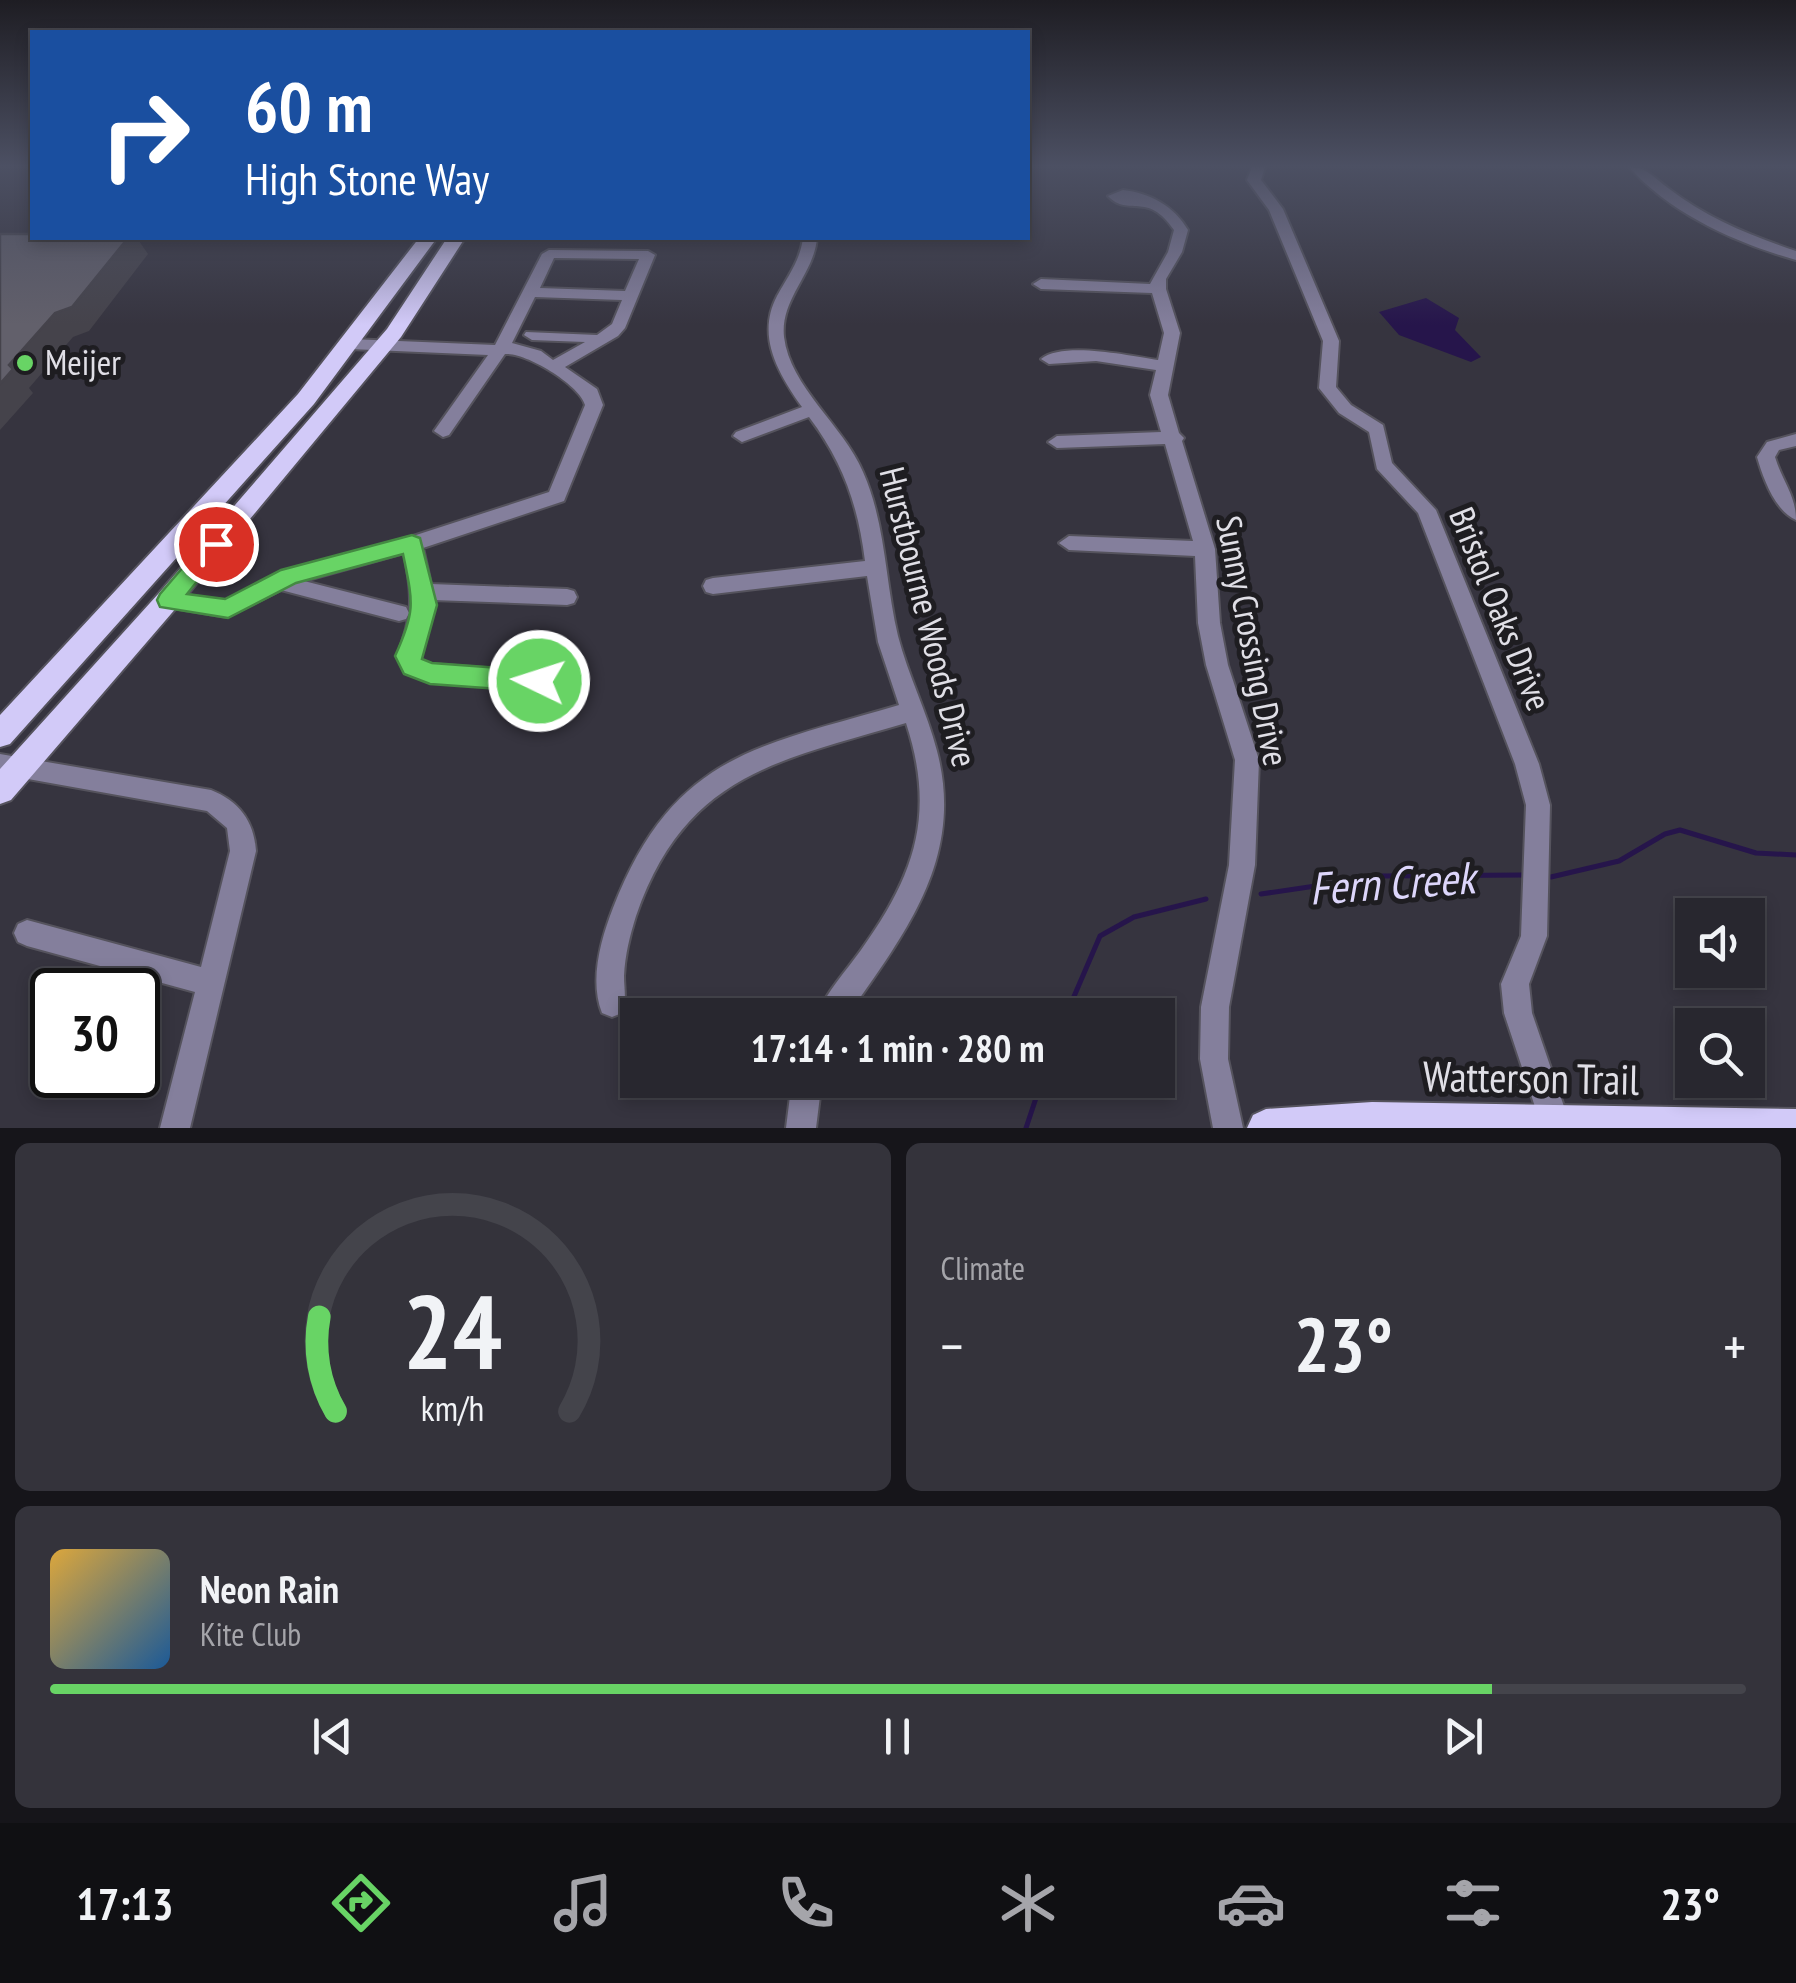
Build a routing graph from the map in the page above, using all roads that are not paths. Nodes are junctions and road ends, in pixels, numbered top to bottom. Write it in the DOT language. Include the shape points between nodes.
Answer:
graph roads {
  1 [pos="1174,220"];
  2 [pos="1280,220"];
  3 [pos="1703,220"];
  4 [pos="427,240"];
  5 [pos="455,240"];
  6 [pos="810,240"];
  7 [pos="1796,256"];
  8 [pos="1041,284"];
  9 [pos="1158,289"];
  10 [pos="530,292"];
  11 [pos="631,296"];
  12 [pos="532,335"];
  13 [pos="355,337"];
  14 [pos="388,339"];
  15 [pos="596,342"];
  16 [pos="502,347"];
  17 [pos="1049,359"];
  18 [pos="1166,366"];
  19 [pos="553,367"];
  20 [pos="815,408"];
  21 [pos="443,431"];
  22 [pos="742,436"];
  23 [pos="1175,438"];
  24 [pos="1796,440"];
  25 [pos="1057,442"];
  26 [pos="1796,513"];
  27 [pos="1069,543"];
  28 [pos="412,544"];
  29 [pos="1205,549"];
  30 [pos="874,568"];
  31 [pos="278,582"];
  32 [pos="713,586"];
  33 [pos="422,592"];
  34 [pos="567,597"];
  35 [pos="168,600"];
  36 [pos="400,614"];
  37 [pos="539,681"];
  38 [pos="910,712"];
  39 [pos="0,735"];
  40 [pos="10,766"];
  41 [pos="0,790"];
  42 [pos="27,933"];
  43 [pos="210,983"];
  44 [pos="843,998"];
  45 [pos="612,1004"];
  46 [pos="805,1098"];
  47 [pos="1555,1124"];
  48 [pos="175,1128"];
  49 [pos="802,1128"];
  50 [pos="1228,1128"];
  51 [pos="1266,1128"];
  52 [pos="1796,1128"];
  1 -- 9 [label="street" via="1180,242"];
  2 -- 47 [label="street, Bristol Oaks Drive" via="1331,341 1327,388 1345,410 1376,429 1383,464 1426,510 1527,764 1538,806 1534,936 1515,984"];
  3 -- 7 [label="street"];
  4 -- 13 [label="main road"];
  5 -- 14 [label="main road"];
  6 -- 20 [label="street, Hurstbourne Woods Drive" via="780,302 776,334 786,367"];
  8 -- 9 [label="street"];
  9 -- 18 [label="street, Sunny Crossing Drive" via="1172,334"];
  10 -- 11 [label="street"];
  10 -- 11 [label="street" via="549,254 648,255"];
  10 -- 16 [label="street"];
  11 -- 15 [label="street" via="619,325"];
  12 -- 15 [label="street"];
  13 -- 14 [label="street"];
  13 -- 39 [label="main road"];
  14 -- 16 [label="street" via="476,351"];
  14 -- 35 [label="main road"];
  15 -- 19 [label="street"];
  16 -- 19 [label="street"];
  16 -- 21 [label="street"];
  17 -- 18 [label="street" via="1096,356"];
  18 -- 23 [label="street, Sunny Crossing Drive" via="1159,395"];
  19 -- 28 [label="street" via="591,394 594,405 557,496"];
  20 -- 22 [label="street"];
  20 -- 30 [label="street, Hurstbourne Woods Drive" via="840,442 864,496"];
  23 -- 25 [label="street"];
  23 -- 29 [label="street, Sunny Crossing Drive"];
  24 -- 26 [label="street" via="1774,446 1766,457 1772,479"];
  27 -- 29 [label="street"];
  28 -- 31 [label="street"];
  28 -- 33 [label="street"];
  29 -- 50 [label="street, Sunny Crossing Drive" via="1212,637 1247,760 1242,866 1215,1006 1214,1060"];
  30 -- 32 [label="street"];
  30 -- 38 [label="street, Hurstbourne Woods Drive"];
  31 -- 35 [label="street" via="228,609"];
  31 -- 36 [label="street"];
  33 -- 34 [label="street"];
  33 -- 37 [label="street" via="424,620 408,656 413,666 430,674"];
  35 -- 40 [label="main road"];
  38 -- 44 [label="street, Hurstbourne Woods Drive" via="934,791 930,848 902,918"];
  38 -- 45 [label="street" via="768,754 722,776 681,808 653,846 625,910 610,965"];
  40 -- 41 [label="main road"];
  40 -- 43 [label="street" via="211,801 238,821 243,851"];
  42 -- 43 [label="street"];
  43 -- 48 [label="street"];
  46 -- 49 [label="street"];
  47 -- 51 [label="main road, Watterson Trail" via="1372,1121"];
  47 -- 52 [label="main road, Watterson Trail"];
}
